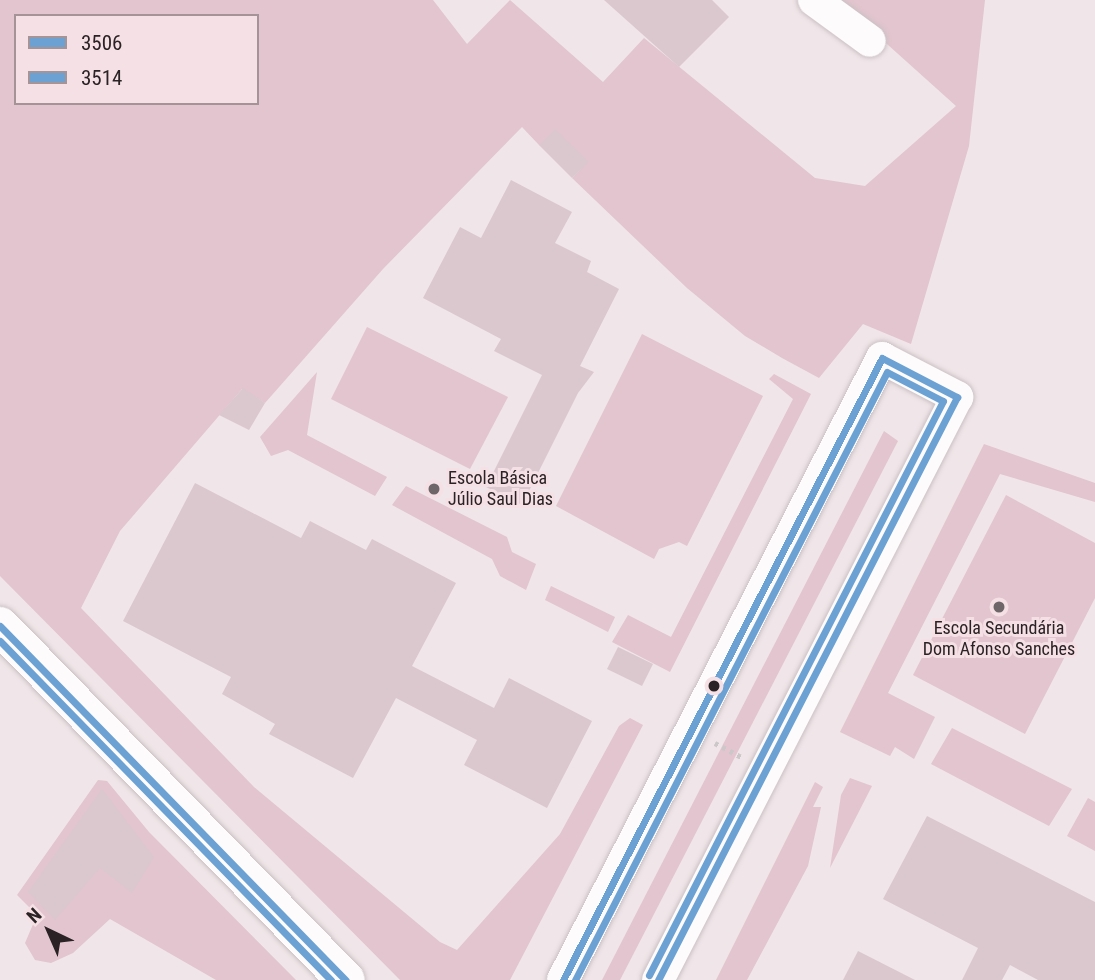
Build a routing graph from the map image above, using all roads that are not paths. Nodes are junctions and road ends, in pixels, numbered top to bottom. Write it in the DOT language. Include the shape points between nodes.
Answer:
graph roads {
  1 [pos="814,0"];
  2 [pos="870,41"];
  3 [pos="0,626"];
  4 [pos="346,980"];
  5 [pos="563,980"];
  6 [pos="658,980"];
  1 -- 2 [label="street"];
  3 -- 4 [label="main road"];
  5 -- 6 [label="street" via="883,358 957,397"];
}
